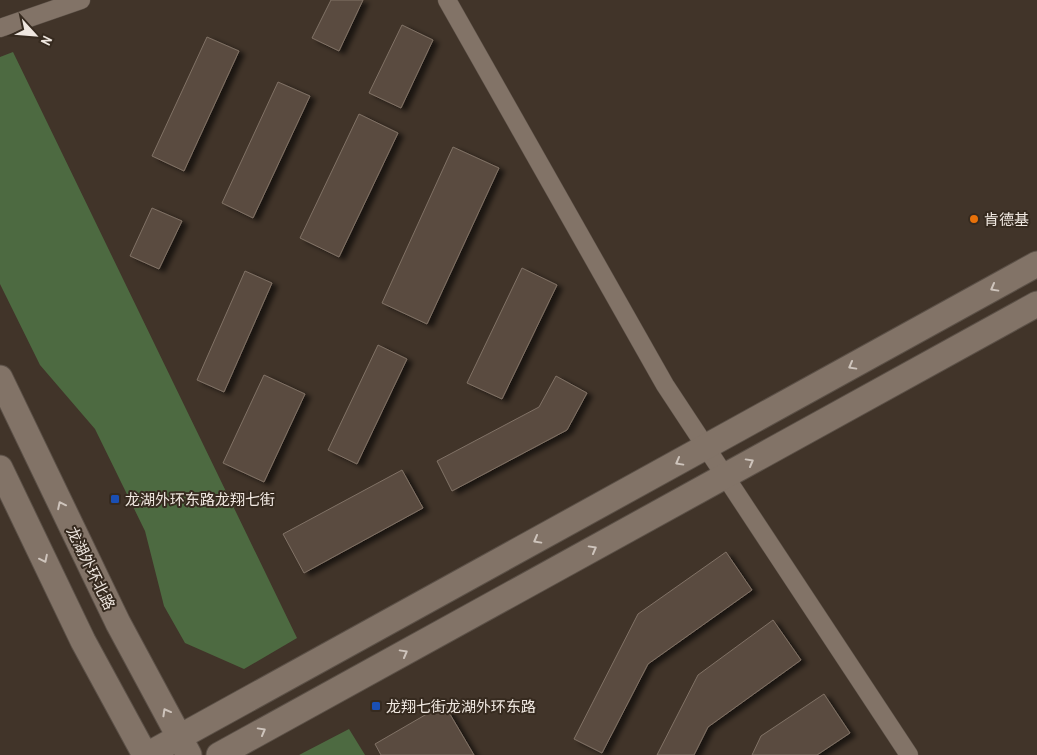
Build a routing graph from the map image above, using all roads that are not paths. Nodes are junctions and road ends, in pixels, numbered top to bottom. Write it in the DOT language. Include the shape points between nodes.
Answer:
graph roads {
  1 [pos="82,0"];
  2 [pos="447,0"];
  3 [pos="0,28"];
  4 [pos="1037,264"];
  5 [pos="1037,304"];
  6 [pos="0,378"];
  7 [pos="706,447"];
  8 [pos="0,468"];
  9 [pos="725,476"];
  10 [pos="184,746"];
  11 [pos="146,755"];
  12 [pos="219,755"];
  13 [pos="909,755"];
  1 -- 3 [label="street"];
  2 -- 7 [label="street" via="665,385"];
  4 -- 7 [label="street, one-way"];
  9 -- 5 [label="street, one-way"];
  10 -- 6 [label="street, 龙湖外环北路, one-way" via="118,623"];
  7 -- 9 [label="street"];
  7 -- 10 [label="street, one-way"];
  8 -- 11 [label="street, one-way" via="83,641"];
  12 -- 9 [label="street, one-way"];
  9 -- 13 [label="street"];
  10 -- 11 [label="street"];
}
